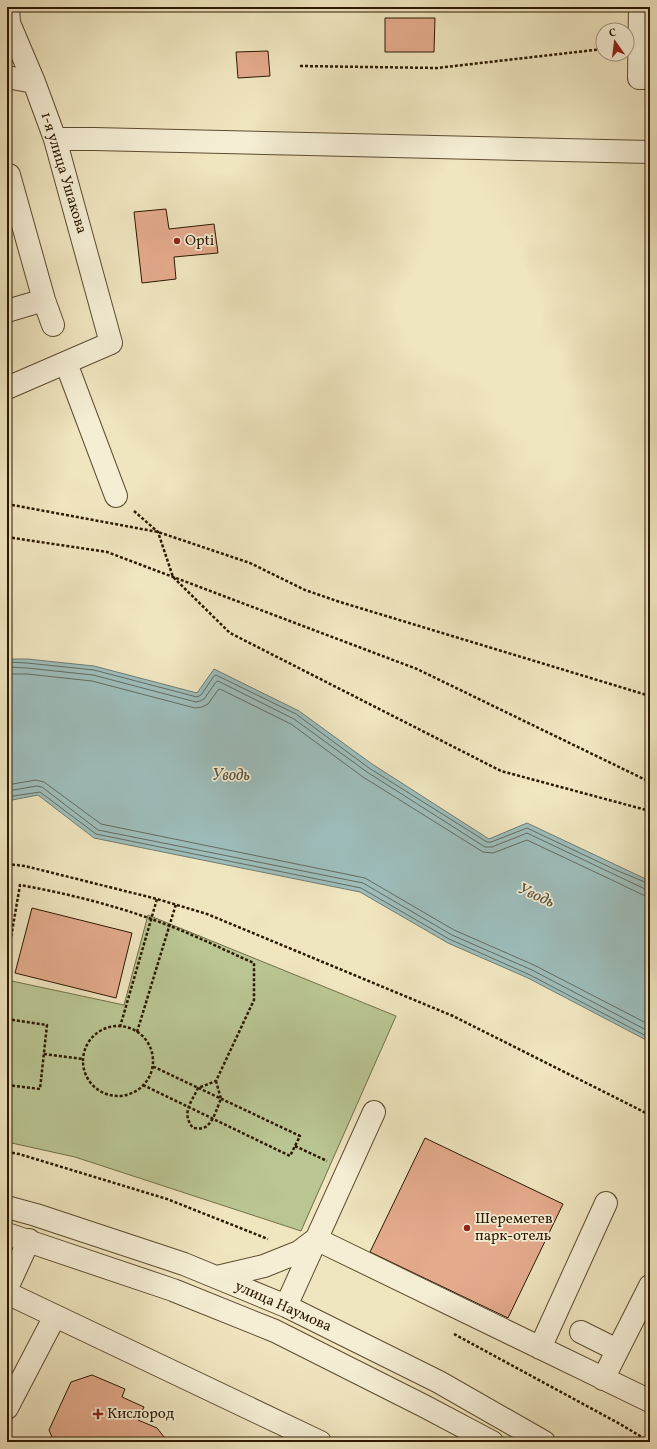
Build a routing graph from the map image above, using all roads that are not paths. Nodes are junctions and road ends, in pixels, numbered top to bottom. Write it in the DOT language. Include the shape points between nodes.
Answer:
graph roads {
  1 [pos="8,7"];
  2 [pos="640,7"];
  3 [pos="7,77"];
  4 [pos="644,78"];
  5 [pos="34,82"];
  6 [pos="56,139"];
  7 [pos="650,152"];
  8 [pos="9,175"];
  9 [pos="44,300"];
  10 [pos="7,311"];
  11 [pos="53,325"];
  12 [pos="66,363"];
  13 [pos="7,388"];
  14 [pos="116,496"];
  15 [pos="374,1112"];
  16 [pos="606,1203"];
  17 [pos="7,1207"];
  18 [pos="7,1234"];
  19 [pos="29,1240"];
  20 [pos="308,1246"];
  21 [pos="217,1277"];
  22 [pos="650,1286"];
  23 [pos="7,1288"];
  24 [pos="7,1293"];
  25 [pos="286,1306"];
  26 [pos="55,1316"];
  27 [pos="581,1332"];
  28 [pos="540,1348"];
  29 [pos="617,1350"];
  30 [pos="603,1379"];
  31 [pos="650,1402"];
  32 [pos="7,1408"];
  33 [pos="320,1442"];
  34 [pos="492,1442"];
  35 [pos="544,1442"];
  1 -- 5 [label="street, 1-я улица Ушакова" via="10,23"];
  2 -- 4 [label="street"];
  3 -- 5 [label="street"];
  5 -- 6 [label="street, 1-я улица Ушакова"];
  6 -- 7 [label="street"];
  6 -- 12 [label="street, 1-я улица Ушакова" via="111,343"];
  8 -- 9 [label="street"];
  9 -- 10 [label="street"];
  9 -- 11 [label="street"];
  12 -- 13 [label="street"];
  12 -- 14 [label="street"];
  15 -- 20 [label="street"];
  16 -- 28 [label="street"];
  17 -- 21 [label="street, улица Наумова" via="176,1261"];
  18 -- 19 [label="street, улица Наумова"];
  19 -- 23 [label="street"];
  19 -- 34 [label="street, улица Наумова" via="173,1290 275,1330"];
  20 -- 21 [label="street" via="264,1266"];
  20 -- 25 [label="street"];
  20 -- 28 [label="street"];
  21 -- 25 [label="street, улица Наумова"];
  22 -- 29 [label="street"];
  24 -- 26 [label="street"];
  25 -- 35 [label="street, улица Наумова" via="439,1382"];
  26 -- 32 [label="street"];
  26 -- 33 [label="street"];
  27 -- 29 [label="street"];
  28 -- 30 [label="street"];
  29 -- 30 [label="street"];
  30 -- 31 [label="street"];
}
